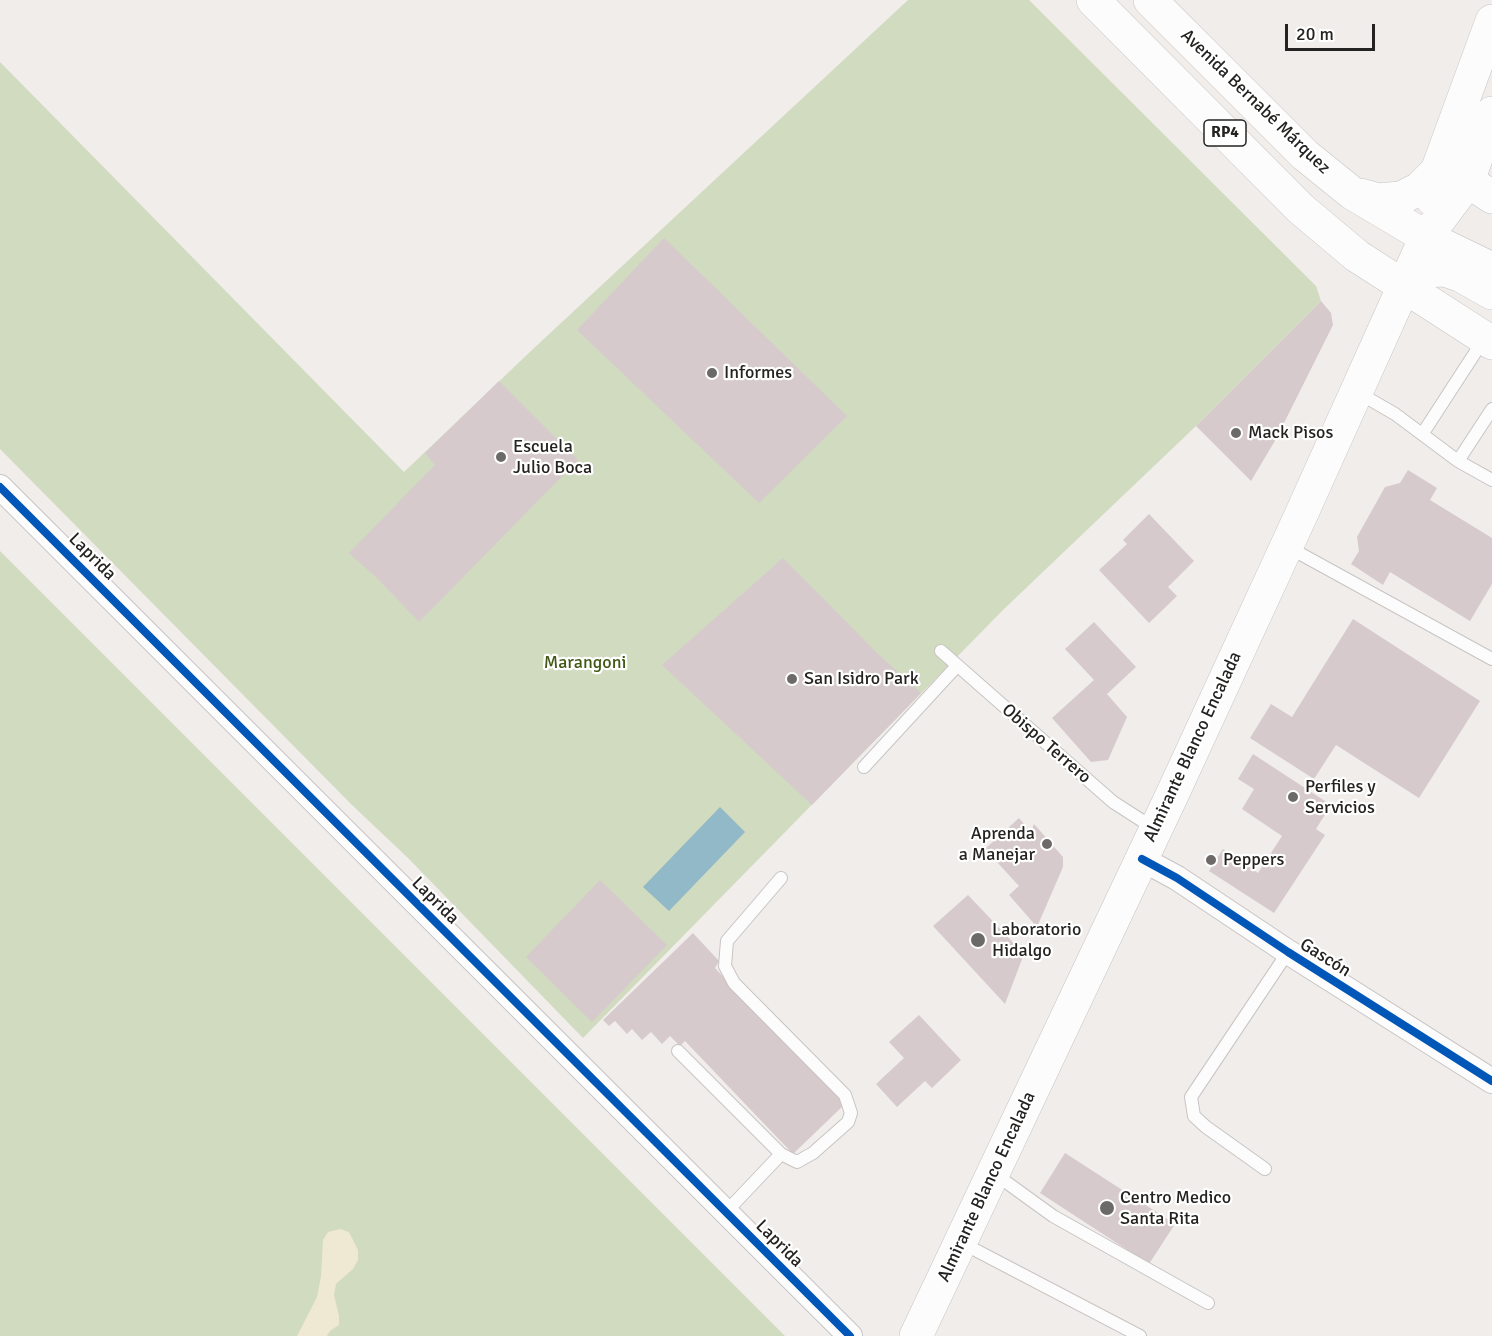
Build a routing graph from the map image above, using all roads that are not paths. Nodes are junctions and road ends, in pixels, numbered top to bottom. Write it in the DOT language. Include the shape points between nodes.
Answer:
graph roads {
  1 [pos="1093,0"];
  2 [pos="1150,0"];
  3 [pos="1492,21"];
  4 [pos="1492,113"];
  5 [pos="1437,171"];
  6 [pos="1480,189"];
  7 [pos="1352,193"];
  8 [pos="1426,237"];
  9 [pos="1492,269"];
  10 [pos="1404,285"];
  11 [pos="1492,293"];
  12 [pos="1488,341"];
  13 [pos="1356,391"];
  14 [pos="1492,409"];
  15 [pos="1423,433"];
  16 [pos="1458,460"];
  17 [pos="1492,480"];
  18 [pos="0,487"];
  19 [pos="1287,546"];
  20 [pos="941,651"];
  21 [pos="1492,659"];
  22 [pos="956,666"];
  23 [pos="864,766"];
  24 [pos="1156,829"];
  25 [pos="1142,859"];
  26 [pos="781,879"];
  27 [pos="1288,952"];
  28 [pos="678,1051"];
  29 [pos="1492,1081"];
  30 [pos="781,1154"];
  31 [pos="1265,1169"];
  32 [pos="994,1173"];
  33 [pos="726,1212"];
  34 [pos="961,1242"];
  35 [pos="1208,1304"];
  36 [pos="849,1336"];
  37 [pos="916,1336"];
  38 [pos="1140,1336"];
  1 -- 10 [label="main road, RP4" via="1301,209 1358,256"];
  2 -- 7 [label="main road, Avenida Bernabé Márquez / RP4" via="1305,155"];
  3 -- 5 [label="main road"];
  4 -- 6 [label="main road"];
  5 -- 7 [label="main road" via="1414,192 1392,200"];
  5 -- 8 [label="main road"];
  6 -- 8 [label="main road"];
  7 -- 8 [label="main road, Avenida Bernabé Márquez / RP4"];
  8 -- 9 [label="main road, RP4"];
  8 -- 10 [label="main road, Almirante Blanco Encalada"];
  10 -- 11 [label="main road" via="1422,271 1445,270 1460,274"];
  10 -- 12 [label="main road, RP4"];
  10 -- 13 [label="main road, Almirante Blanco Encalada"];
  12 -- 15 [label="lane"];
  13 -- 15 [label="lane"];
  13 -- 19 [label="main road, Almirante Blanco Encalada"];
  14 -- 16 [label="lane"];
  15 -- 16 [label="lane"];
  16 -- 17 [label="lane"];
  18 -- 33 [label="street, Laprida"];
  19 -- 21 [label="lane"];
  19 -- 24 [label="main road, Almirante Blanco Encalada"];
  20 -- 22 [label="lane, Obispo Terrero"];
  22 -- 23 [label="lane"];
  22 -- 24 [label="lane, Obispo Terrero" via="1113,802"];
  24 -- 25 [label="main road, Almirante Blanco Encalada"];
  25 -- 27 [label="street, Gascón"];
  25 -- 32 [label="main road, Almirante Blanco Encalada"];
  26 -- 30 [label="lane" via="727,941 725,966 734,983 845,1095 851,1113 848,1122 813,1153 796,1162"];
  27 -- 29 [label="street, Gascón"];
  27 -- 31 [label="lane" via="1191,1097 1194,1116"];
  28 -- 30 [label="lane"];
  30 -- 33 [label="lane"];
  32 -- 34 [label="main road, Almirante Blanco Encalada"];
  32 -- 35 [label="lane" via="1053,1216"];
  33 -- 36 [label="street, Laprida"];
  34 -- 37 [label="main road, Almirante Blanco Encalada"];
  34 -- 38 [label="lane"];
}
